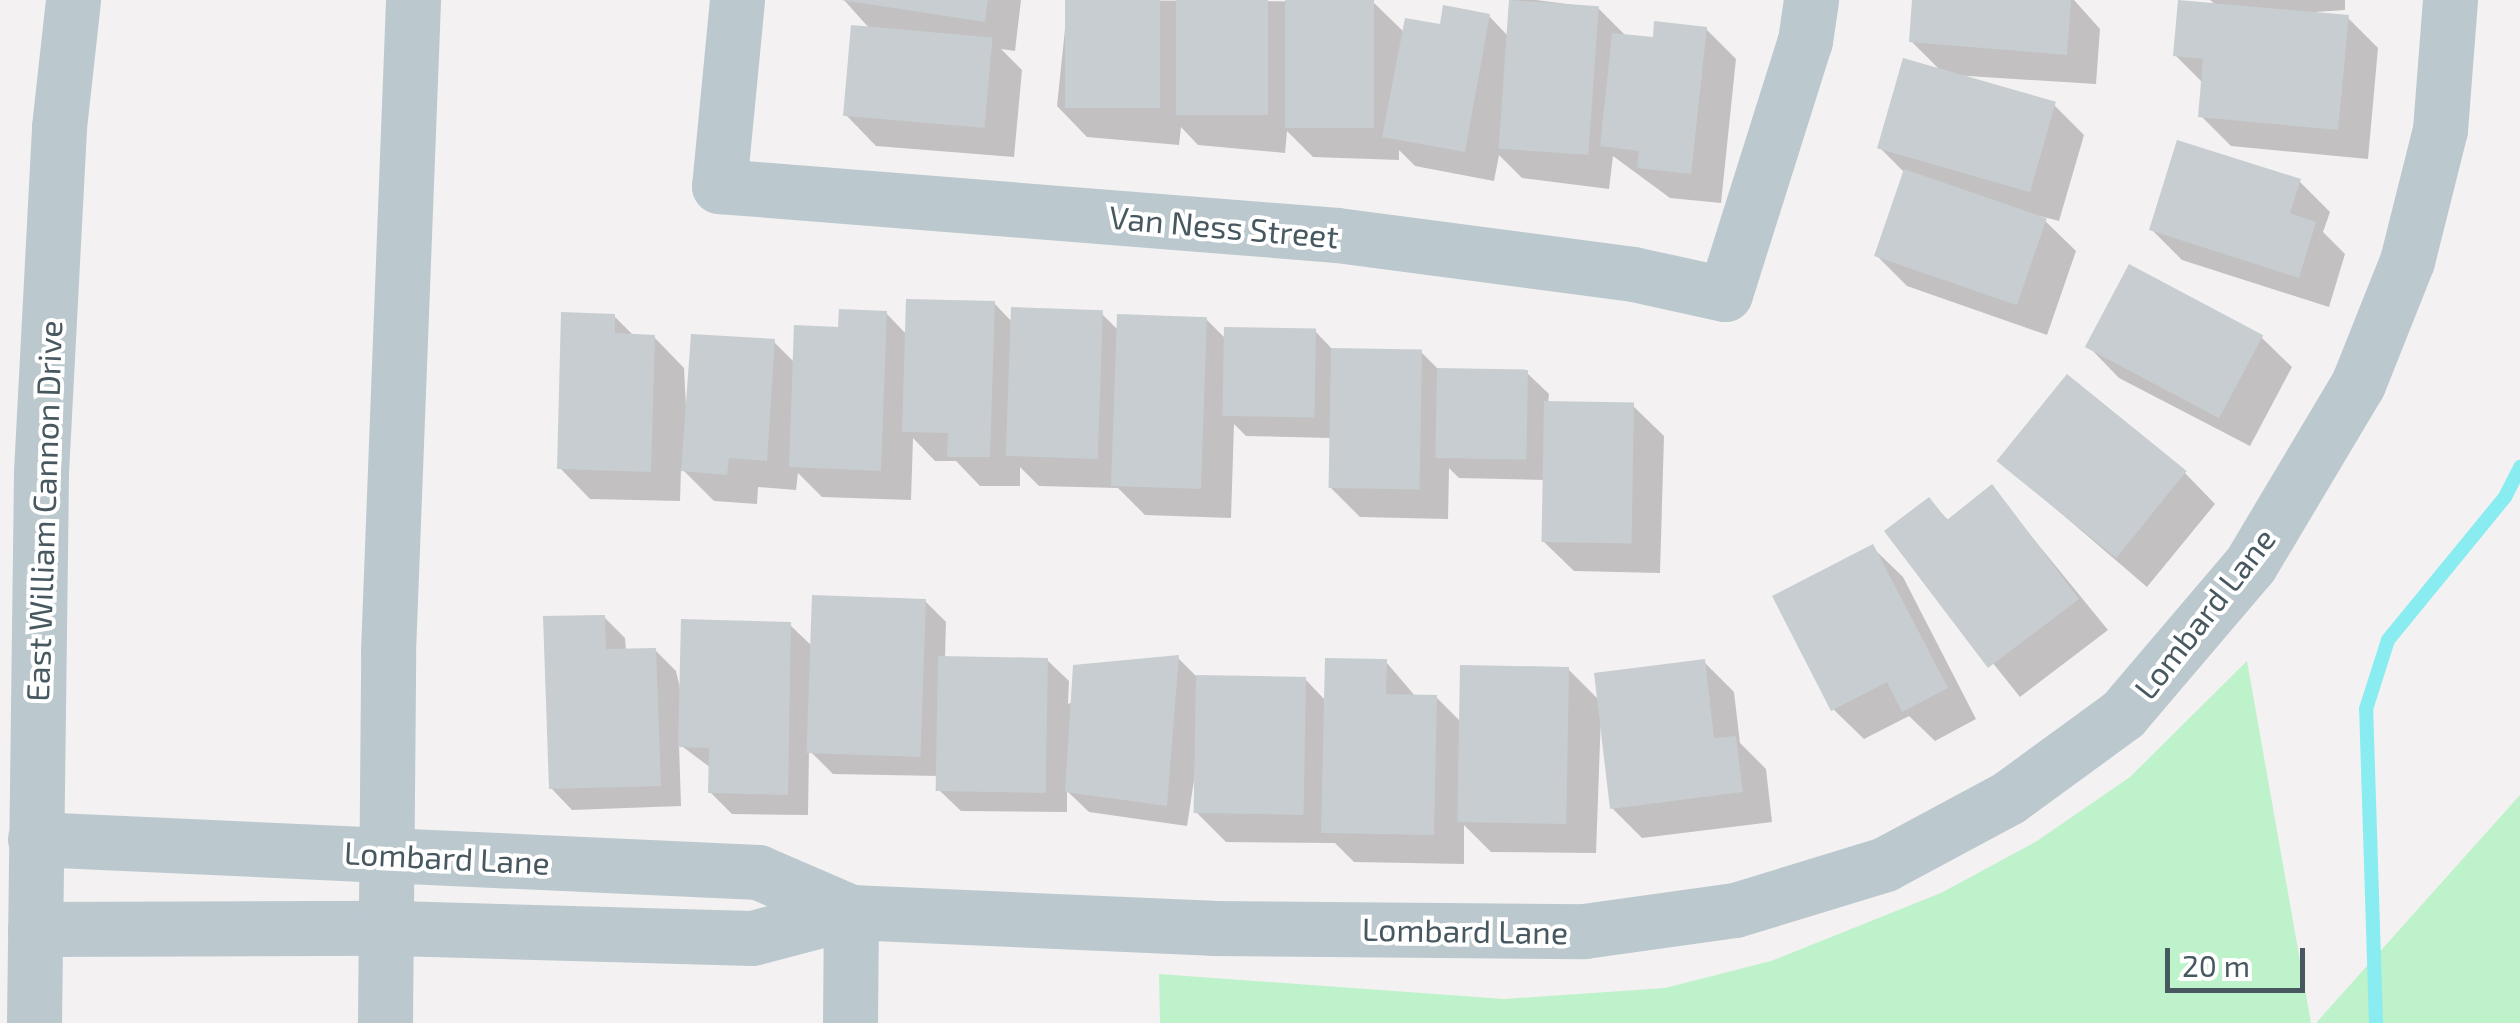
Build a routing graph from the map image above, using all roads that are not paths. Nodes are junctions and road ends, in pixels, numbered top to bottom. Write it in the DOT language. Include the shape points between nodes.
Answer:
graph roads {
  1 [pos="73,0"];
  2 [pos="413,0"];
  3 [pos="737,0"];
  4 [pos="1812,0"];
  5 [pos="2450,0"];
  6 [pos="18,839"];
  7 [pos="386,854"];
  8 [pos="850,912"];
  9 [pos="384,928"];
  10 [pos="18,929"];
  11 [pos="34,1023"];
  12 [pos="385,1023"];
  13 [pos="850,1023"];
  1 -- 6 [label="street, East William Cannon Drive" via="48,292"];
  2 -- 7 [label="street"];
  3 -- 4 [label="street, Van Ness Street" via="719,186 1337,235 1633,274 1725,294 1806,41"];
  5 -- 8 [label="street, Lombard Lane" via="2440,130 2407,261 2358,384 2250,565 2145,694 2008,798 1886,864 1736,910 1584,931 1212,928"];
  6 -- 7 [label="street, Lombard Lane"];
  6 -- 10 [label="street, East William Cannon Drive"];
  7 -- 8 [label="street, Lombard Lane" via="758,872"];
  7 -- 9 [label="street"];
  8 -- 9 [label="street, Lombard Lane" via="752,938"];
  8 -- 13 [label="street"];
  9 -- 10 [label="street, Lombard Lane"];
  9 -- 12 [label="street"];
  10 -- 11 [label="street, East William Cannon Drive"];
}
